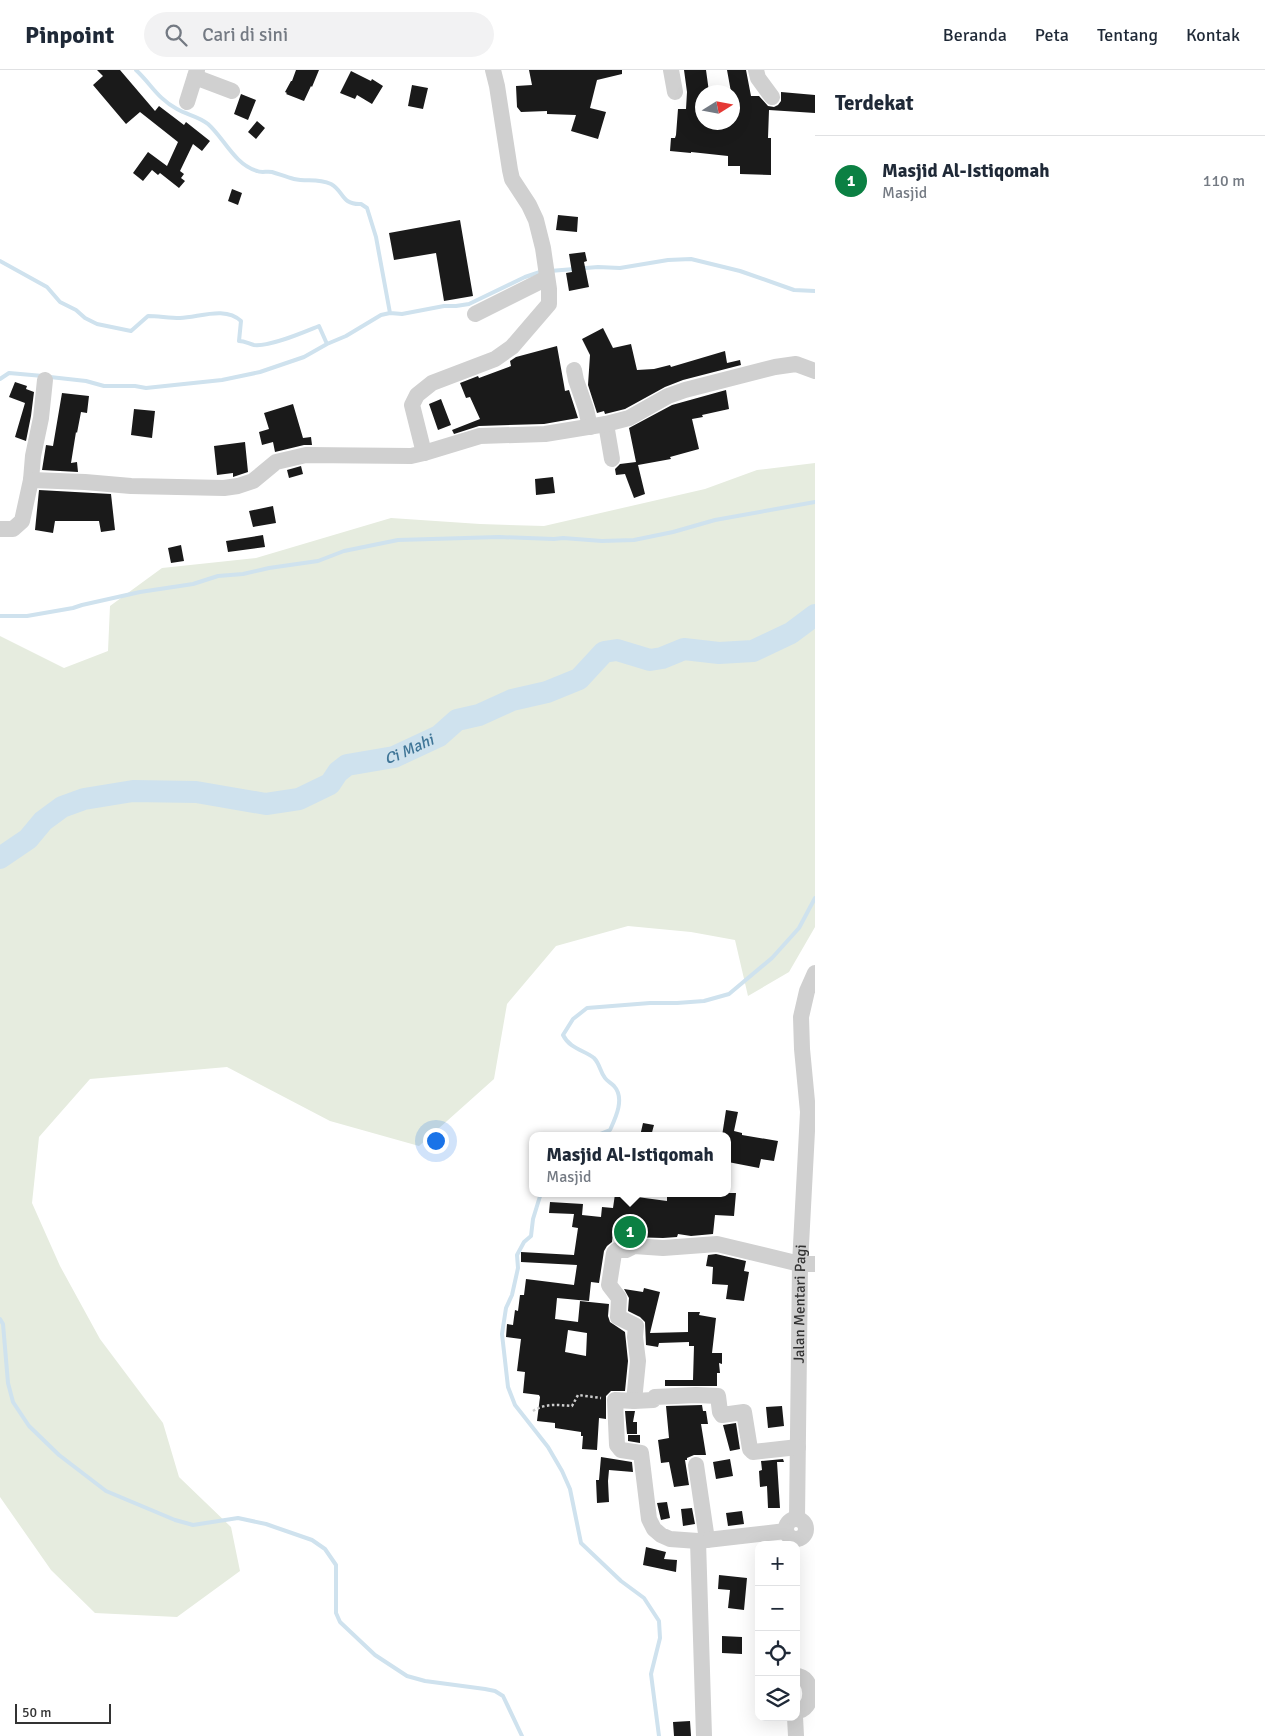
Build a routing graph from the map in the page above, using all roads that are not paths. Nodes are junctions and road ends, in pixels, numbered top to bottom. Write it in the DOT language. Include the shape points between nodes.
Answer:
graph roads {
  1 [pos="492,70"];
  2 [pos="670,70"];
  3 [pos="756,70"];
  4 [pos="196,74"];
  5 [pos="232,91"];
  6 [pos="675,92"];
  7 [pos="772,98"];
  8 [pos="188,102"];
  9 [pos="547,278"];
  10 [pos="475,314"];
  11 [pos="574,370"];
  12 [pos="815,371"];
  13 [pos="45,380"];
  14 [pos="606,424"];
  15 [pos="590,427"];
  16 [pos="424,453"];
  17 [pos="612,459"];
  18 [pos="31,480"];
  19 [pos="0,529"];
  20 [pos="815,973"];
  21 [pos="811,995"];
  22 [pos="807,1264"];
  23 [pos="807,1326"];
  24 [pos="634,1402"];
  25 [pos="798,1447"];
  26 [pos="696,1465"];
  27 [pos="799,1532"];
  28 [pos="702,1541"];
  29 [pos="800,1676"];
  30 [pos="815,1696"];
  31 [pos="800,1710"];
  32 [pos="795,1721"];
  33 [pos="704,1736"];
  34 [pos="796,1736"];
  1 -- 9 [label="street" via="512,179 536,220 544,248"];
  2 -- 6 [label="street"];
  3 -- 7 [label="street"];
  4 -- 5 [label="street"];
  4 -- 8 [label="street"];
  9 -- 10 [label="street"];
  9 -- 16 [label="street" via="549,304 512,346 495,359 432,383 417,394 412,405"];
  11 -- 15 [label="street"];
  12 -- 14 [label="street" via="796,364 726,379 668,396 628,418"];
  13 -- 18 [label="street"];
  14 -- 15 [label="street"];
  14 -- 17 [label="street"];
  15 -- 16 [label="street" via="545,434 480,436"];
  16 -- 18 [label="street" via="411,456 306,455 276,462 253,481 224,488"];
  18 -- 19 [label="street" via="22,521 13,529"];
  20 -- 21 [label="street, Jalan Mentari Pagi"];
  21 -- 22 [label="street, Jalan Mentari Pagi" via="801,1017 808,1112"];
  22 -- 23 [label="street, Jalan Mentari Pagi"];
  22 -- 24 [label="street" via="717,1244 663,1248 634,1246 617,1250 610,1285 619,1298 618,1317 636,1326 638,1362"];
  23 -- 25 [label="street, Jalan Mentari Pagi"];
  24 -- 25 [label="street" via="696,1394 718,1396 722,1414 744,1412 753,1452"];
  24 -- 28 [label="street" via="615,1400 616,1445 620,1450 641,1453 649,1519 654,1529 670,1539"];
  25 -- 27 [label="street, Jalan Mentari Pagi"];
  26 -- 28 [label="street"];
  27 -- 28 [label="street"];
  28 -- 33 [label="street"];
  29 -- 30 [label="street" via="810,1681"];
  30 -- 31 [label="street" via="810,1706"];
  32 -- 34 [label="street"];
}
